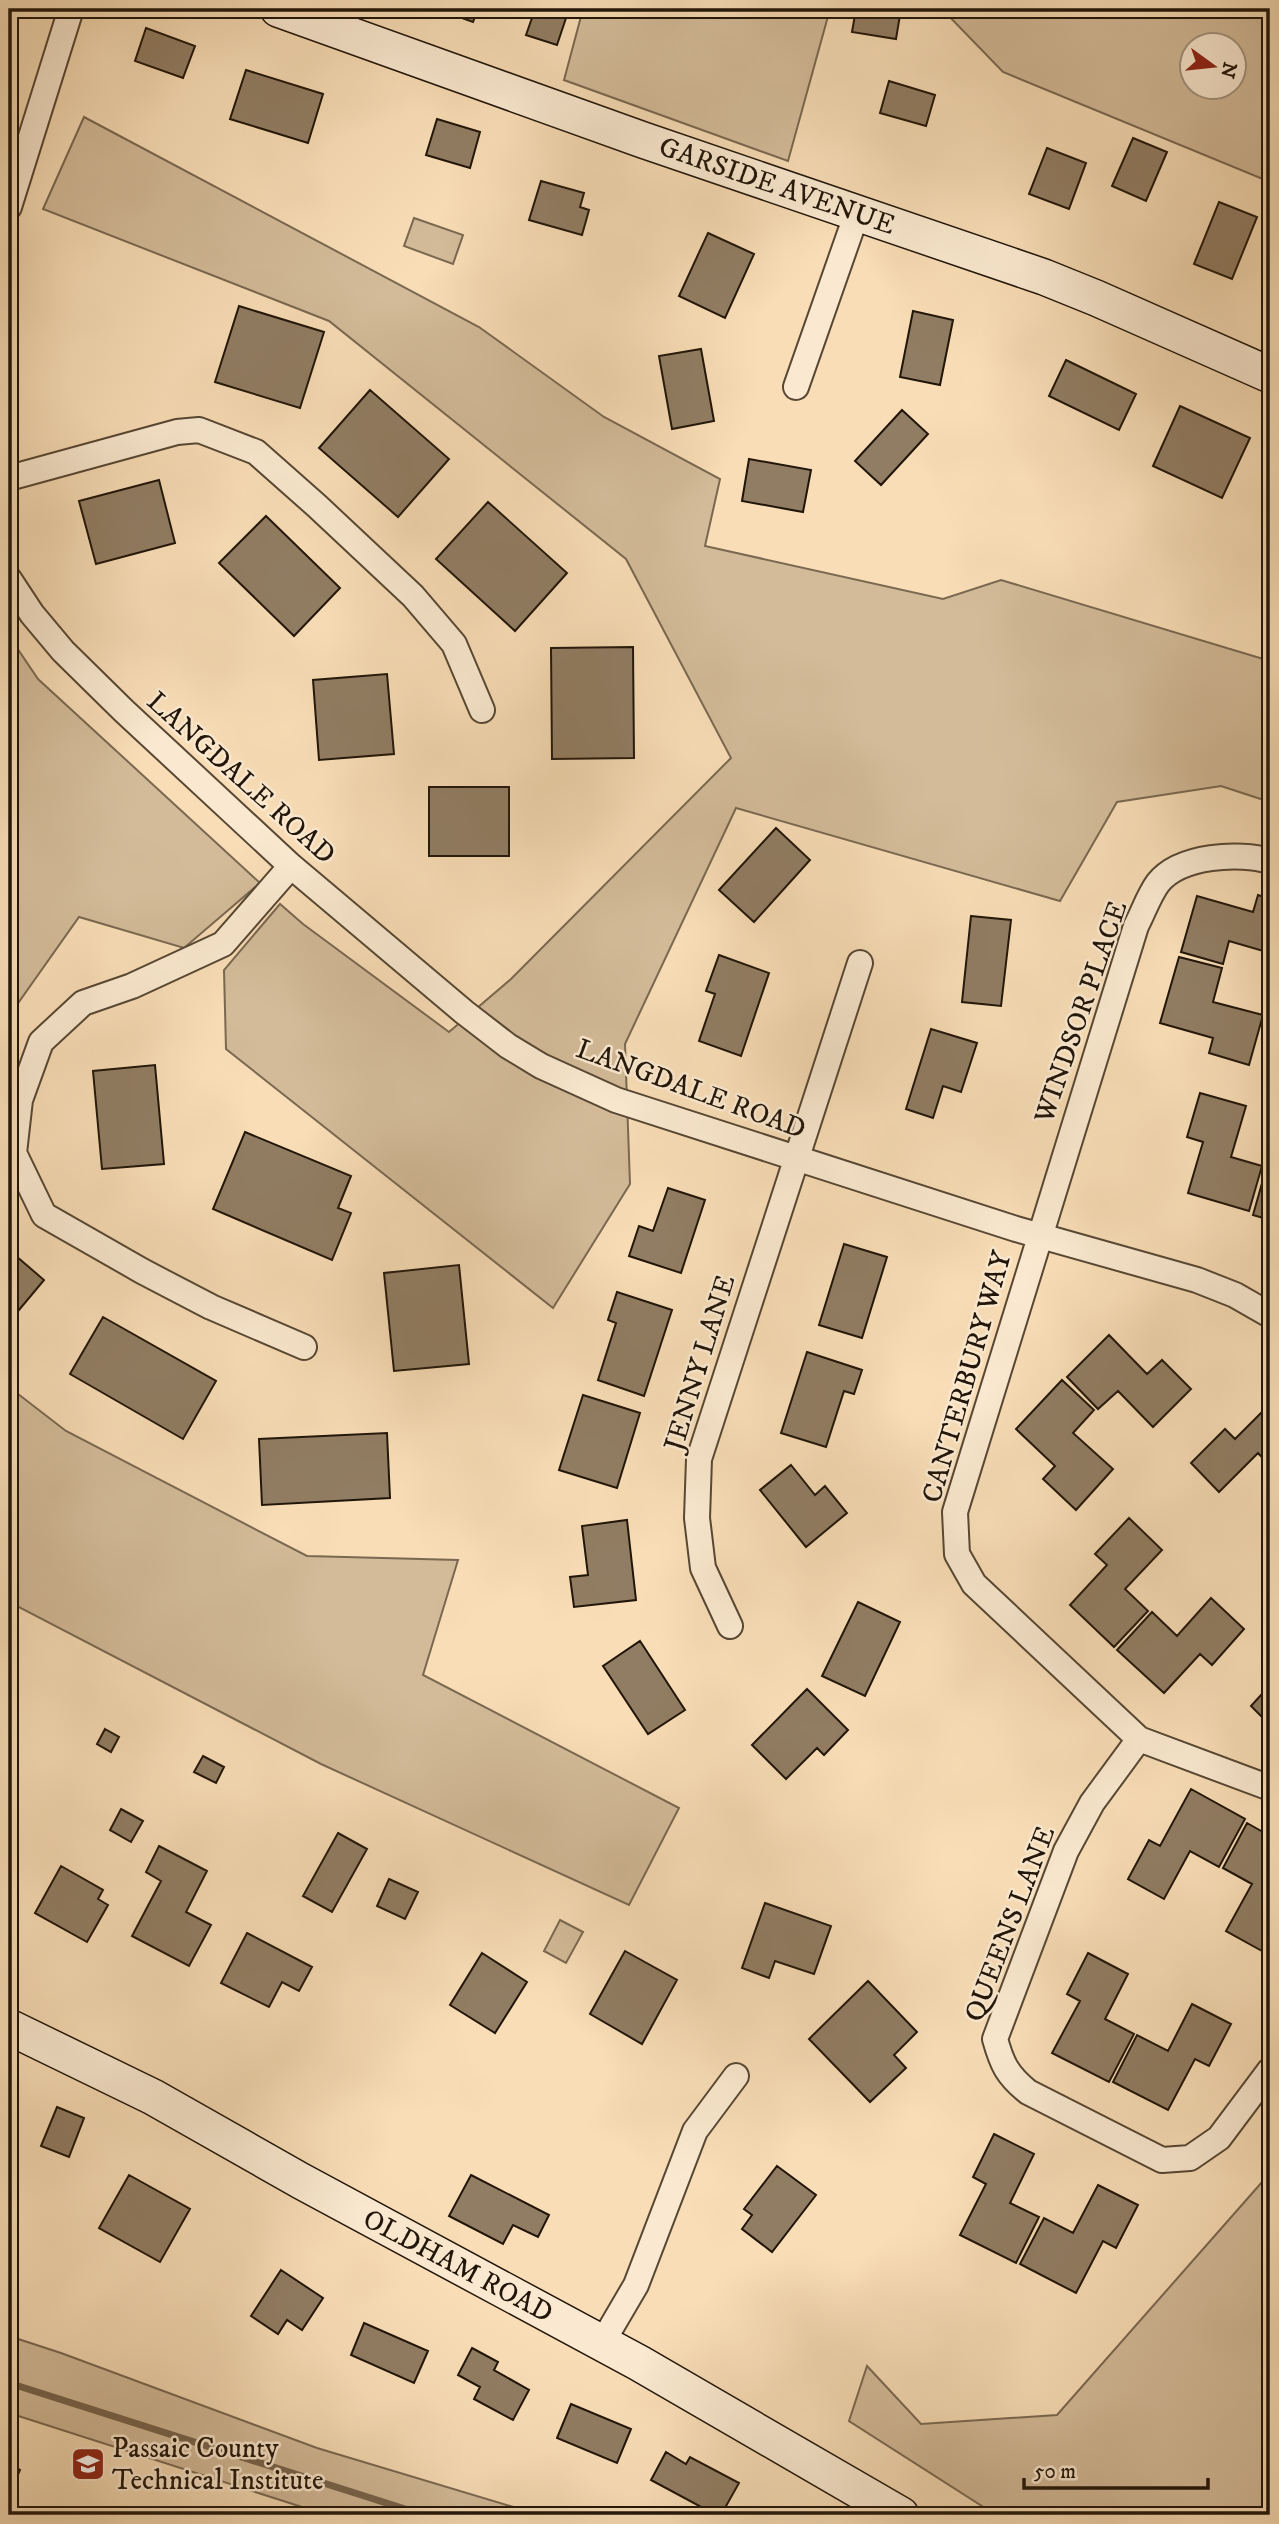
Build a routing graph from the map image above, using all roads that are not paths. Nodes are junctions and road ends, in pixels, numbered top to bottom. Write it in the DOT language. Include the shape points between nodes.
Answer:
graph roads {
  1 [pos="71,9"];
  2 [pos="278,9"];
  3 [pos="9,207"];
  4 [pos="857,213"];
  5 [pos="1270,375"];
  6 [pos="796,387"];
  7 [pos="9,478"];
  8 [pos="9,579"];
  9 [pos="482,710"];
  10 [pos="1270,861"];
  11 [pos="290,866"];
  12 [pos="860,963"];
  13 [pos="796,1158"];
  14 [pos="1039,1236"];
  15 [pos="1270,1315"];
  16 [pos="304,1347"];
  17 [pos="730,1626"];
  18 [pos="1139,1739"];
  19 [pos="1270,1788"];
  20 [pos="9,2027"];
  21 [pos="1270,2070"];
  22 [pos="736,2076"];
  23 [pos="602,2343"];
  24 [pos="901,2515"];
  1 -- 3 [label="street"];
  2 -- 4 [label="street, GARSIDE AVENUE"];
  4 -- 5 [label="street, GARSIDE AVENUE" via="1096,298"];
  4 -- 6 [label="street"];
  7 -- 9 [label="street" via="177,432 199,430 256,452 413,596 454,644"];
  8 -- 11 [label="street, LANGDALE ROAD" via="63,651"];
  10 -- 14 [label="street, WINDSOR PLACE" via="1252,856 1217,857 1179,866 1159,882 1136,926"];
  11 -- 13 [label="street, LANGDALE ROAD" via="464,1012 541,1066 616,1100"];
  11 -- 16 [label="street" via="223,944 83,1003 41,1042 20,1100 14,1153 44,1215 211,1307"];
  12 -- 13 [label="street, JENNY LANE"];
  13 -- 14 [label="street, LANGDALE ROAD"];
  13 -- 17 [label="street, JENNY LANE" via="699,1459 697,1518 703,1568"];
  14 -- 15 [label="street, LANGDALE ROAD" via="1197,1280"];
  14 -- 18 [label="street, CANTERBURY WAY" via="955,1512 957,1554 974,1584"];
  18 -- 19 [label="street, CANTERBURY WAY"];
  18 -- 21 [label="street, QUEENS LANE" via="1092,1803 1066,1851 995,2039 1002,2063 1028,2092 1163,2160 1190,2158 1219,2138"];
  20 -- 23 [label="street, OLDHAM ROAD" via="153,2097"];
  22 -- 23 [label="street" via="695,2131 636,2285"];
  23 -- 24 [label="street, OLDHAM ROAD"];
}
